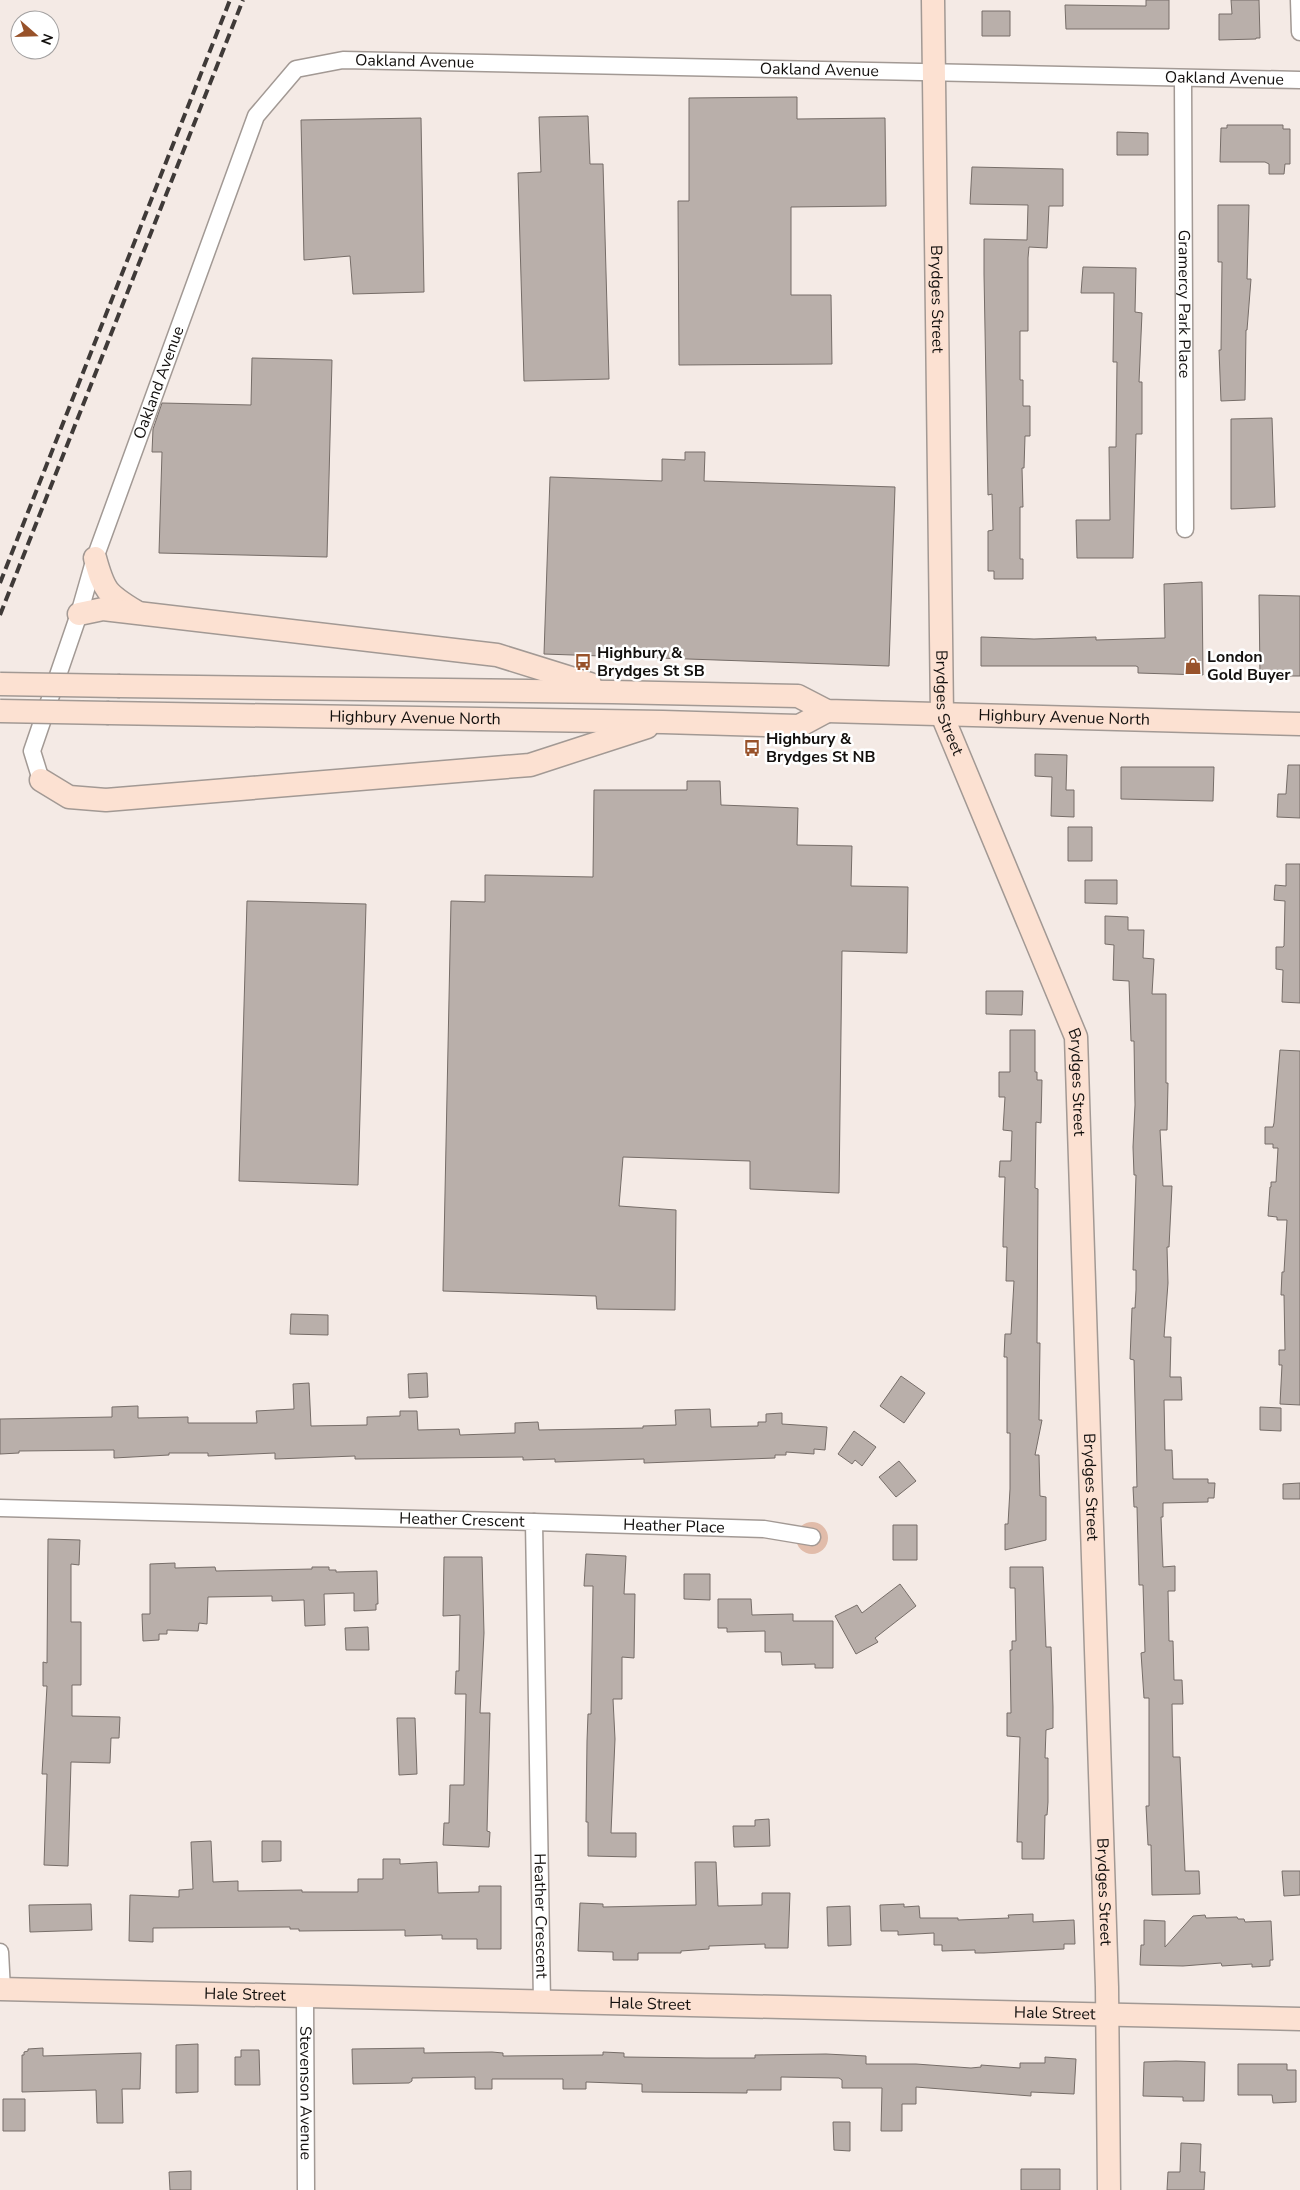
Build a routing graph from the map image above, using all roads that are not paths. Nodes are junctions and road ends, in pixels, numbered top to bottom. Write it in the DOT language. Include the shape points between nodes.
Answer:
graph roads {
  1 [pos="933,0"];
  2 [pos="1299,0"];
  3 [pos="1300,32"];
  4 [pos="934,73"];
  5 [pos="1183,79"];
  6 [pos="1300,80"];
  7 [pos="1185,529"];
  8 [pos="95,558"];
  9 [pos="138,613"];
  10 [pos="78,614"];
  11 [pos="0,684"];
  12 [pos="612,692"];
  13 [pos="0,711"];
  14 [pos="827,711"];
  15 [pos="942,714"];
  16 [pos="663,722"];
  17 [pos="1300,724"];
  18 [pos="41,780"];
  19 [pos="0,1508"];
  20 [pos="534,1522"];
  21 [pos="812,1537"];
  22 [pos="0,1952"];
  23 [pos="1,1990"];
  24 [pos="305,1996"];
  25 [pos="542,2002"];
  26 [pos="1108,2015"];
  27 [pos="1300,2020"];
  28 [pos="306,2190"];
  29 [pos="1109,2190"];
  1 -- 4 [label="street, Brydges Street"];
  2 -- 3 [label="street"];
  4 -- 5 [label="street, Oakland Avenue"];
  4 -- 8 [label="street, Oakland Avenue" via="343,60 296,69 256,116"];
  4 -- 15 [label="street, Brydges Street"];
  5 -- 6 [label="street, Oakland Avenue"];
  5 -- 7 [label="street, Gramercy Park Place"];
  8 -- 9 [label="street" via="100,579 111,596"];
  8 -- 10 [label="street, Oakland Avenue"];
  9 -- 10 [label="street" via="103,609"];
  9 -- 12 [label="street" via="497,655"];
  10 -- 18 [label="street, Oakland Avenue" via="32,751"];
  11 -- 12 [label="street, Highbury Avenue North, bridge"];
  12 -- 14 [label="street, Highbury Avenue North" via="798,696"];
  13 -- 16 [label="street, Highbury Avenue North, bridge"];
  14 -- 15 [label="street, Highbury Avenue North"];
  14 -- 16 [label="street, Highbury Avenue North" via="799,726"];
  15 -- 17 [label="street, Highbury Avenue North"];
  15 -- 26 [label="street, Brydges Street" via="1076,1037"];
  16 -- 18 [label="street" via="530,765 106,800 69,797"];
  19 -- 20 [label="street, Heather Crescent"];
  20 -- 21 [label="street, Heather Place" via="764,1529"];
  20 -- 25 [label="street, Heather Crescent"];
  22 -- 23 [label="street"];
  23 -- 24 [label="street, Hale Street"];
  24 -- 25 [label="street, Hale Street"];
  24 -- 28 [label="street, Stevenson Avenue"];
  25 -- 26 [label="street, Hale Street"];
  26 -- 27 [label="street, Hale Street"];
  26 -- 29 [label="street, Brydges Street"];
}
